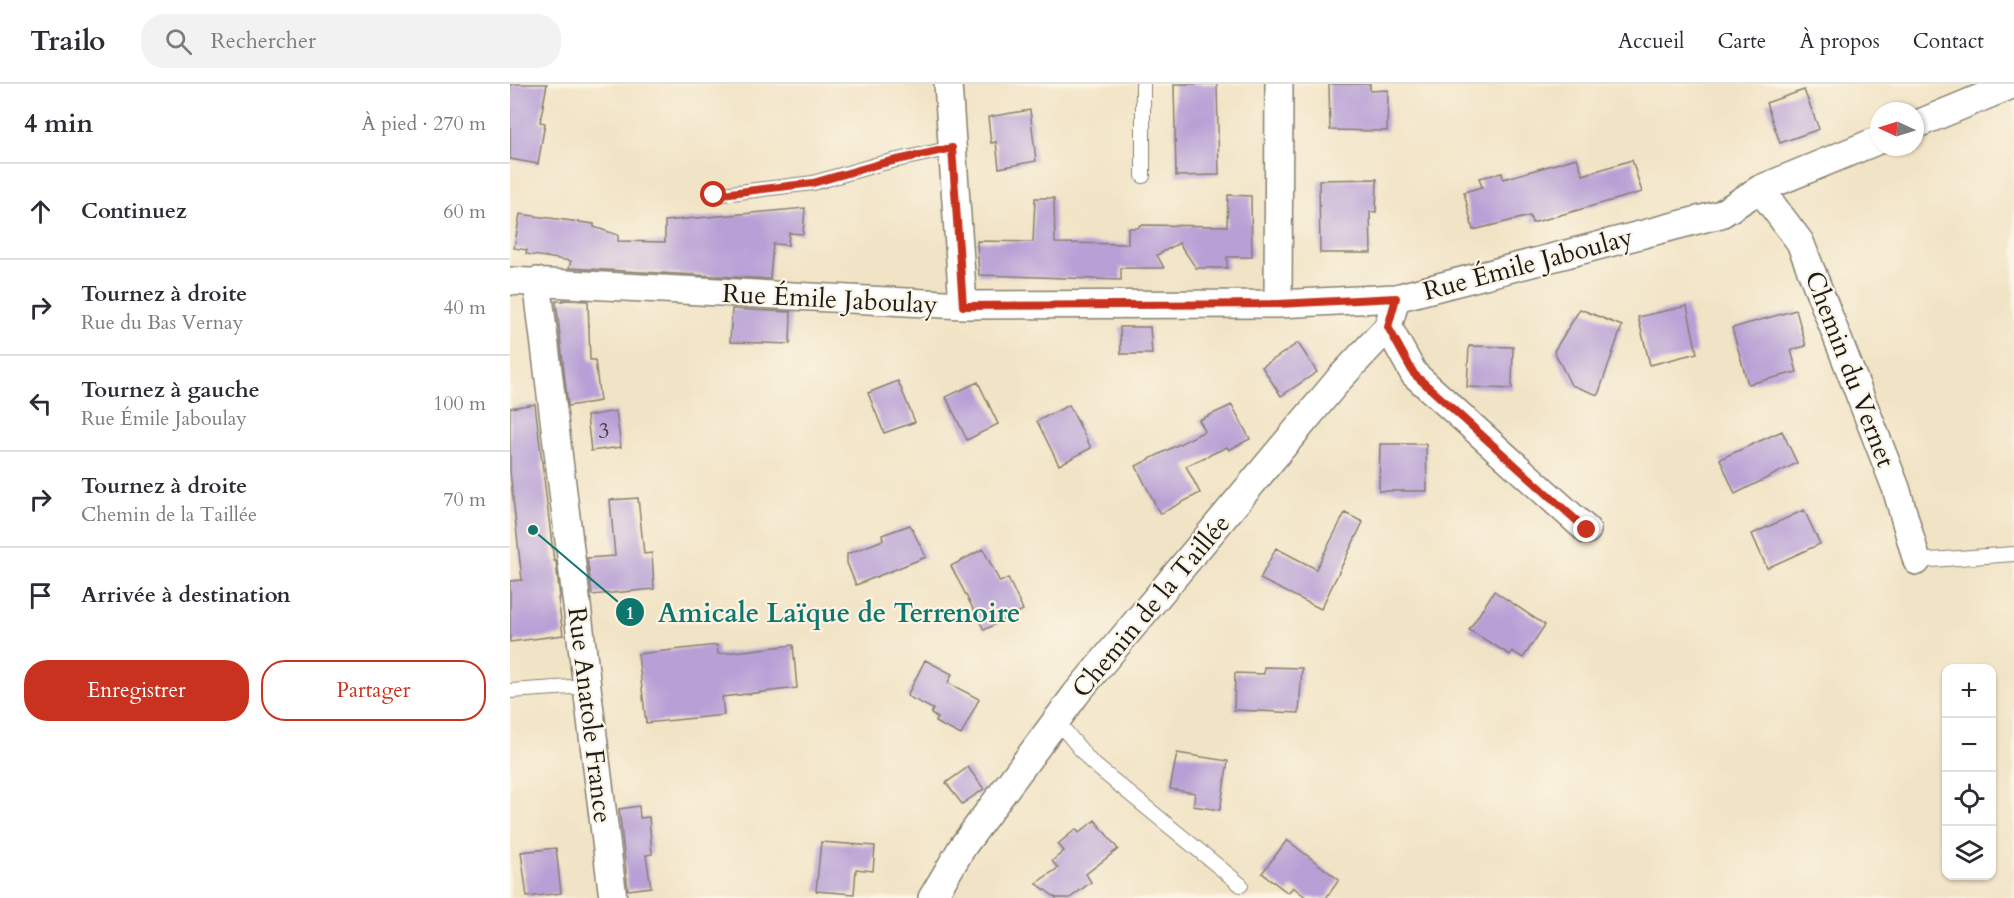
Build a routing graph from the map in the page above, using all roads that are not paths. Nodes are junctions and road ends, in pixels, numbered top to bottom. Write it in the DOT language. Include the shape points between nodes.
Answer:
graph roads {
  1 [pos="948,84"];
  2 [pos="1143,84"];
  3 [pos="1279,84"];
  4 [pos="2014,84"];
  5 [pos="1924,121"];
  6 [pos="1870,144"];
  7 [pos="952,148"];
  8 [pos="1143,176"];
  9 [pos="1760,189"];
  10 [pos="714,195"];
  11 [pos="510,281"];
  12 [pos="537,281"];
  13 [pos="1396,298"];
  14 [pos="1278,304"];
  15 [pos="963,306"];
  16 [pos="1388,327"];
  17 [pos="1587,530"];
  18 [pos="2014,554"];
  19 [pos="1917,561"];
  20 [pos="587,686"];
  21 [pos="510,691"];
  22 [pos="1057,722"];
  23 [pos="1241,885"];
  24 [pos="613,898"];
  25 [pos="932,898"];
  1 -- 7 [label="street"];
  2 -- 8 [label="lane"];
  3 -- 14 [label="street"];
  4 -- 5 [label="street"];
  6 -- 9 [label="street, Rue Émile Jaboulay"];
  7 -- 10 [label="lane" via="813,183"];
  7 -- 15 [label="street"];
  9 -- 13 [label="street, Rue Émile Jaboulay" via="1721,214"];
  9 -- 19 [label="street, Chemin du Vernet" via="1800,242 1896,488"];
  11 -- 12 [label="street, Rue Émile Jaboulay"];
  12 -- 15 [label="street, Rue Émile Jaboulay"];
  12 -- 20 [label="street, Rue Anatole France"];
  13 -- 14 [label="street, Rue Émile Jaboulay"];
  13 -- 16 [label="street, Chemin de la Taillée"];
  14 -- 15 [label="street, Rue Émile Jaboulay"];
  16 -- 17 [label="street" via="1414,374"];
  16 -- 22 [label="street, Chemin de la Taillée" via="1303,422 1076,694"];
  18 -- 19 [label="lane"];
  20 -- 21 [label="lane"];
  20 -- 24 [label="street, Rue Anatole France"];
  22 -- 23 [label="lane" via="1091,762"];
  22 -- 25 [label="street, Chemin de la Taillée" via="963,846"];
}
